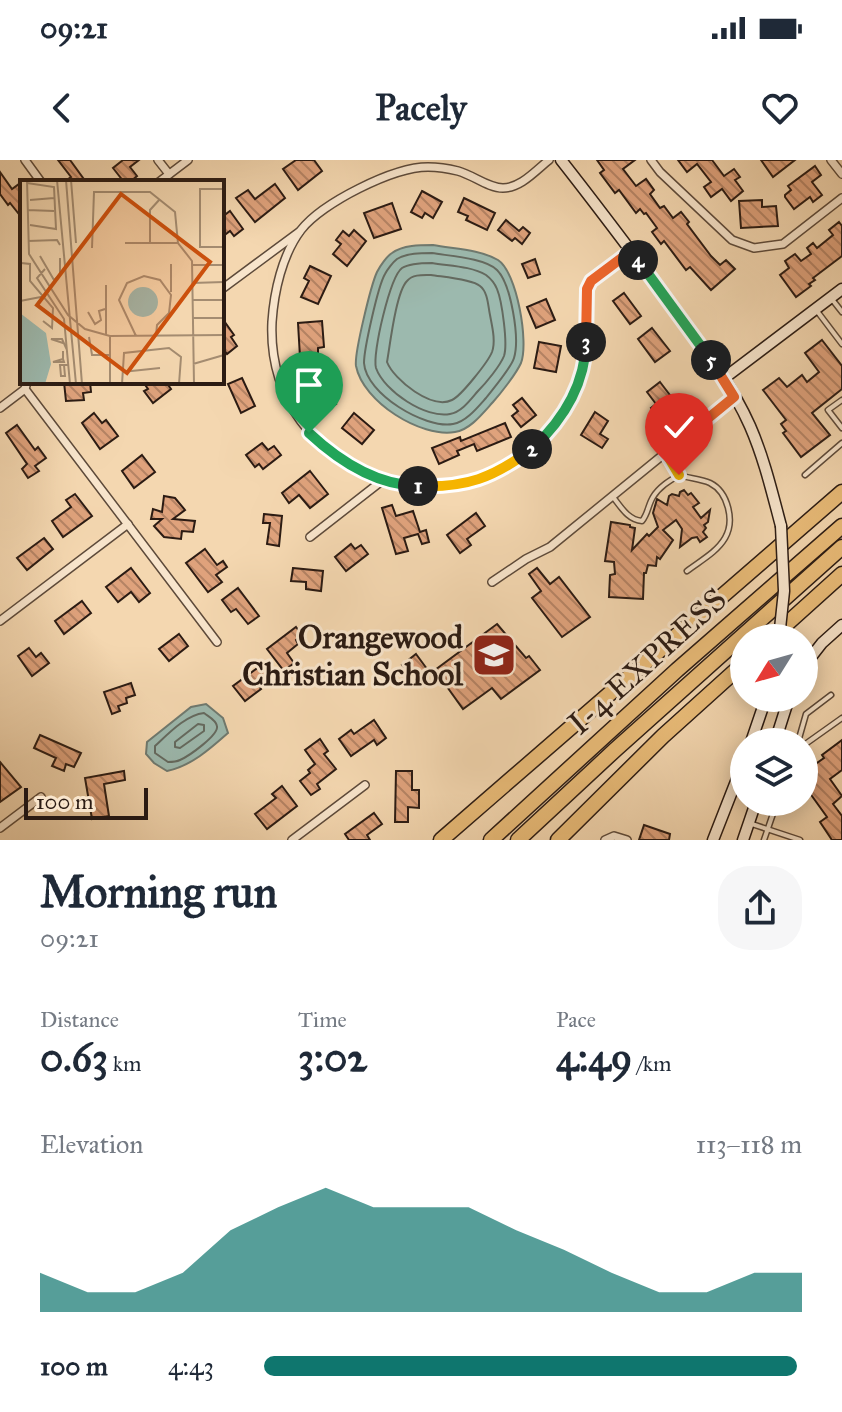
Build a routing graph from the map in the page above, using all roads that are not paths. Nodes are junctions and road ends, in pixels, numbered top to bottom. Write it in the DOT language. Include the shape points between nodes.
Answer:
graph roads {
  1 [pos="25,160"];
  2 [pos="158,160"];
  3 [pos="188,160"];
  4 [pos="549,160"];
  5 [pos="561,160"];
  6 [pos="651,160"];
  7 [pos="831,160"];
  8 [pos="169,174"];
  9 [pos="842,174"];
  10 [pos="40,180"];
  11 [pos="162,180"];
  12 [pos="842,198"];
  13 [pos="301,231"];
  14 [pos="631,251"];
  15 [pos="224,288"];
  16 [pos="842,289"];
  17 [pos="830,298"];
  18 [pos="815,309"];
  19 [pos="842,312"];
  20 [pos="842,344"];
  21 [pos="723,379"];
  22 [pos="26,385"];
  23 [pos="734,397"];
  24 [pos="842,400"];
  25 [pos="0,408"];
  26 [pos="842,428"];
  27 [pos="842,443"];
  28 [pos="666,453"];
  29 [pos="805,475"];
  30 [pos="678,476"];
  31 [pos="383,480"];
  32 [pos="842,492"];
  33 [pos="612,497"];
  34 [pos="128,524"];
  35 [pos="842,526"];
  36 [pos="310,537"];
  37 [pos="842,547"];
  38 [pos="687,571"];
  39 [pos="842,574"];
  40 [pos="492,582"];
  41 [pos="0,621"];
  42 [pos="780,624"];
  43 [pos="787,624"];
  44 [pos="842,625"];
  45 [pos="217,642"];
  46 [pos="818,648"];
  47 [pos="730,676"];
  48 [pos="831,695"];
  49 [pos="842,718"];
  50 [pos="802,728"];
  51 [pos="818,735"];
  52 [pos="365,785"];
  53 [pos="41,797"];
  54 [pos="730,797"];
  55 [pos="752,816"];
  56 [pos="772,816"];
  57 [pos="750,823"];
  58 [pos="0,828"];
  59 [pos="768,830"];
  60 [pos="292,840"];
  61 [pos="441,840"];
  62 [pos="491,840"];
  63 [pos="518,840"];
  64 [pos="558,840"];
  65 [pos="605,840"];
  66 [pos="627,840"];
  67 [pos="713,840"];
  68 [pos="743,840"];
  69 [pos="764,840"];
  70 [pos="800,840"];
  1 -- 10 [label="street"];
  2 -- 8 [label="street"];
  3 -- 8 [label="street"];
  4 -- 13 [label="street" via="515,186 501,188 458,171 428,167 396,173 338,201"];
  5 -- 14 [label="main road"];
  6 -- 12 [label="street" via="732,240 754,248 783,244"];
  7 -- 9 [label="street"];
  8 -- 11 [label="street"];
  13 -- 15 [label="street"];
  13 -- 31 [label="street" via="273,303 272,337 283,390 294,413 324,447"];
  14 -- 21 [label="main road"];
  14 -- 31 [label="street" via="587,289 586,361 579,386 533,449 493,474 451,487"];
  16 -- 17 [label="main road"];
  17 -- 18 [label="main road"];
  17 -- 19 [label="lane"];
  18 -- 20 [label="lane"];
  18 -- 21 [label="main road"];
  21 -- 23 [label="main road"];
  22 -- 25 [label="street"];
  22 -- 34 [label="street"];
  23 -- 28 [label="street"];
  23 -- 42 [label="main road, bridge" via="759,448 781,526"];
  24 -- 26 [label="lane" via="828,410"];
  27 -- 29 [label="lane"];
  28 -- 30 [label="lane"];
  28 -- 33 [label="street"];
  30 -- 33 [label="lane" via="652,498 642,521 627,515"];
  30 -- 38 [label="lane" via="710,483 722,493 730,524 725,538"];
  31 -- 36 [label="street"];
  32 -- 61 [label="highway"];
  33 -- 40 [label="street" via="550,547"];
  34 -- 41 [label="street"];
  34 -- 45 [label="street"];
  35 -- 62 [label="highway, I-4 EXPRESS"];
  37 -- 63 [label="highway, I-4 EXPRESS"];
  39 -- 43 [label="highway"];
  44 -- 46 [label="main road"];
  47 -- 64 [label="highway"];
  48 -- 50 [label="lane" via="806,714"];
  49 -- 51 [label="lane"];
  52 -- 60 [label="street"];
  53 -- 58 [label="street"];
  54 -- 67 [label="main road"];
  55 -- 57 [label="main road"];
  56 -- 59 [label="lane"];
  57 -- 59 [label="lane"];
  57 -- 68 [label="main road"];
  59 -- 69 [label="lane"];
  59 -- 70 [label="lane"];
  65 -- 66 [label="street"];
}
